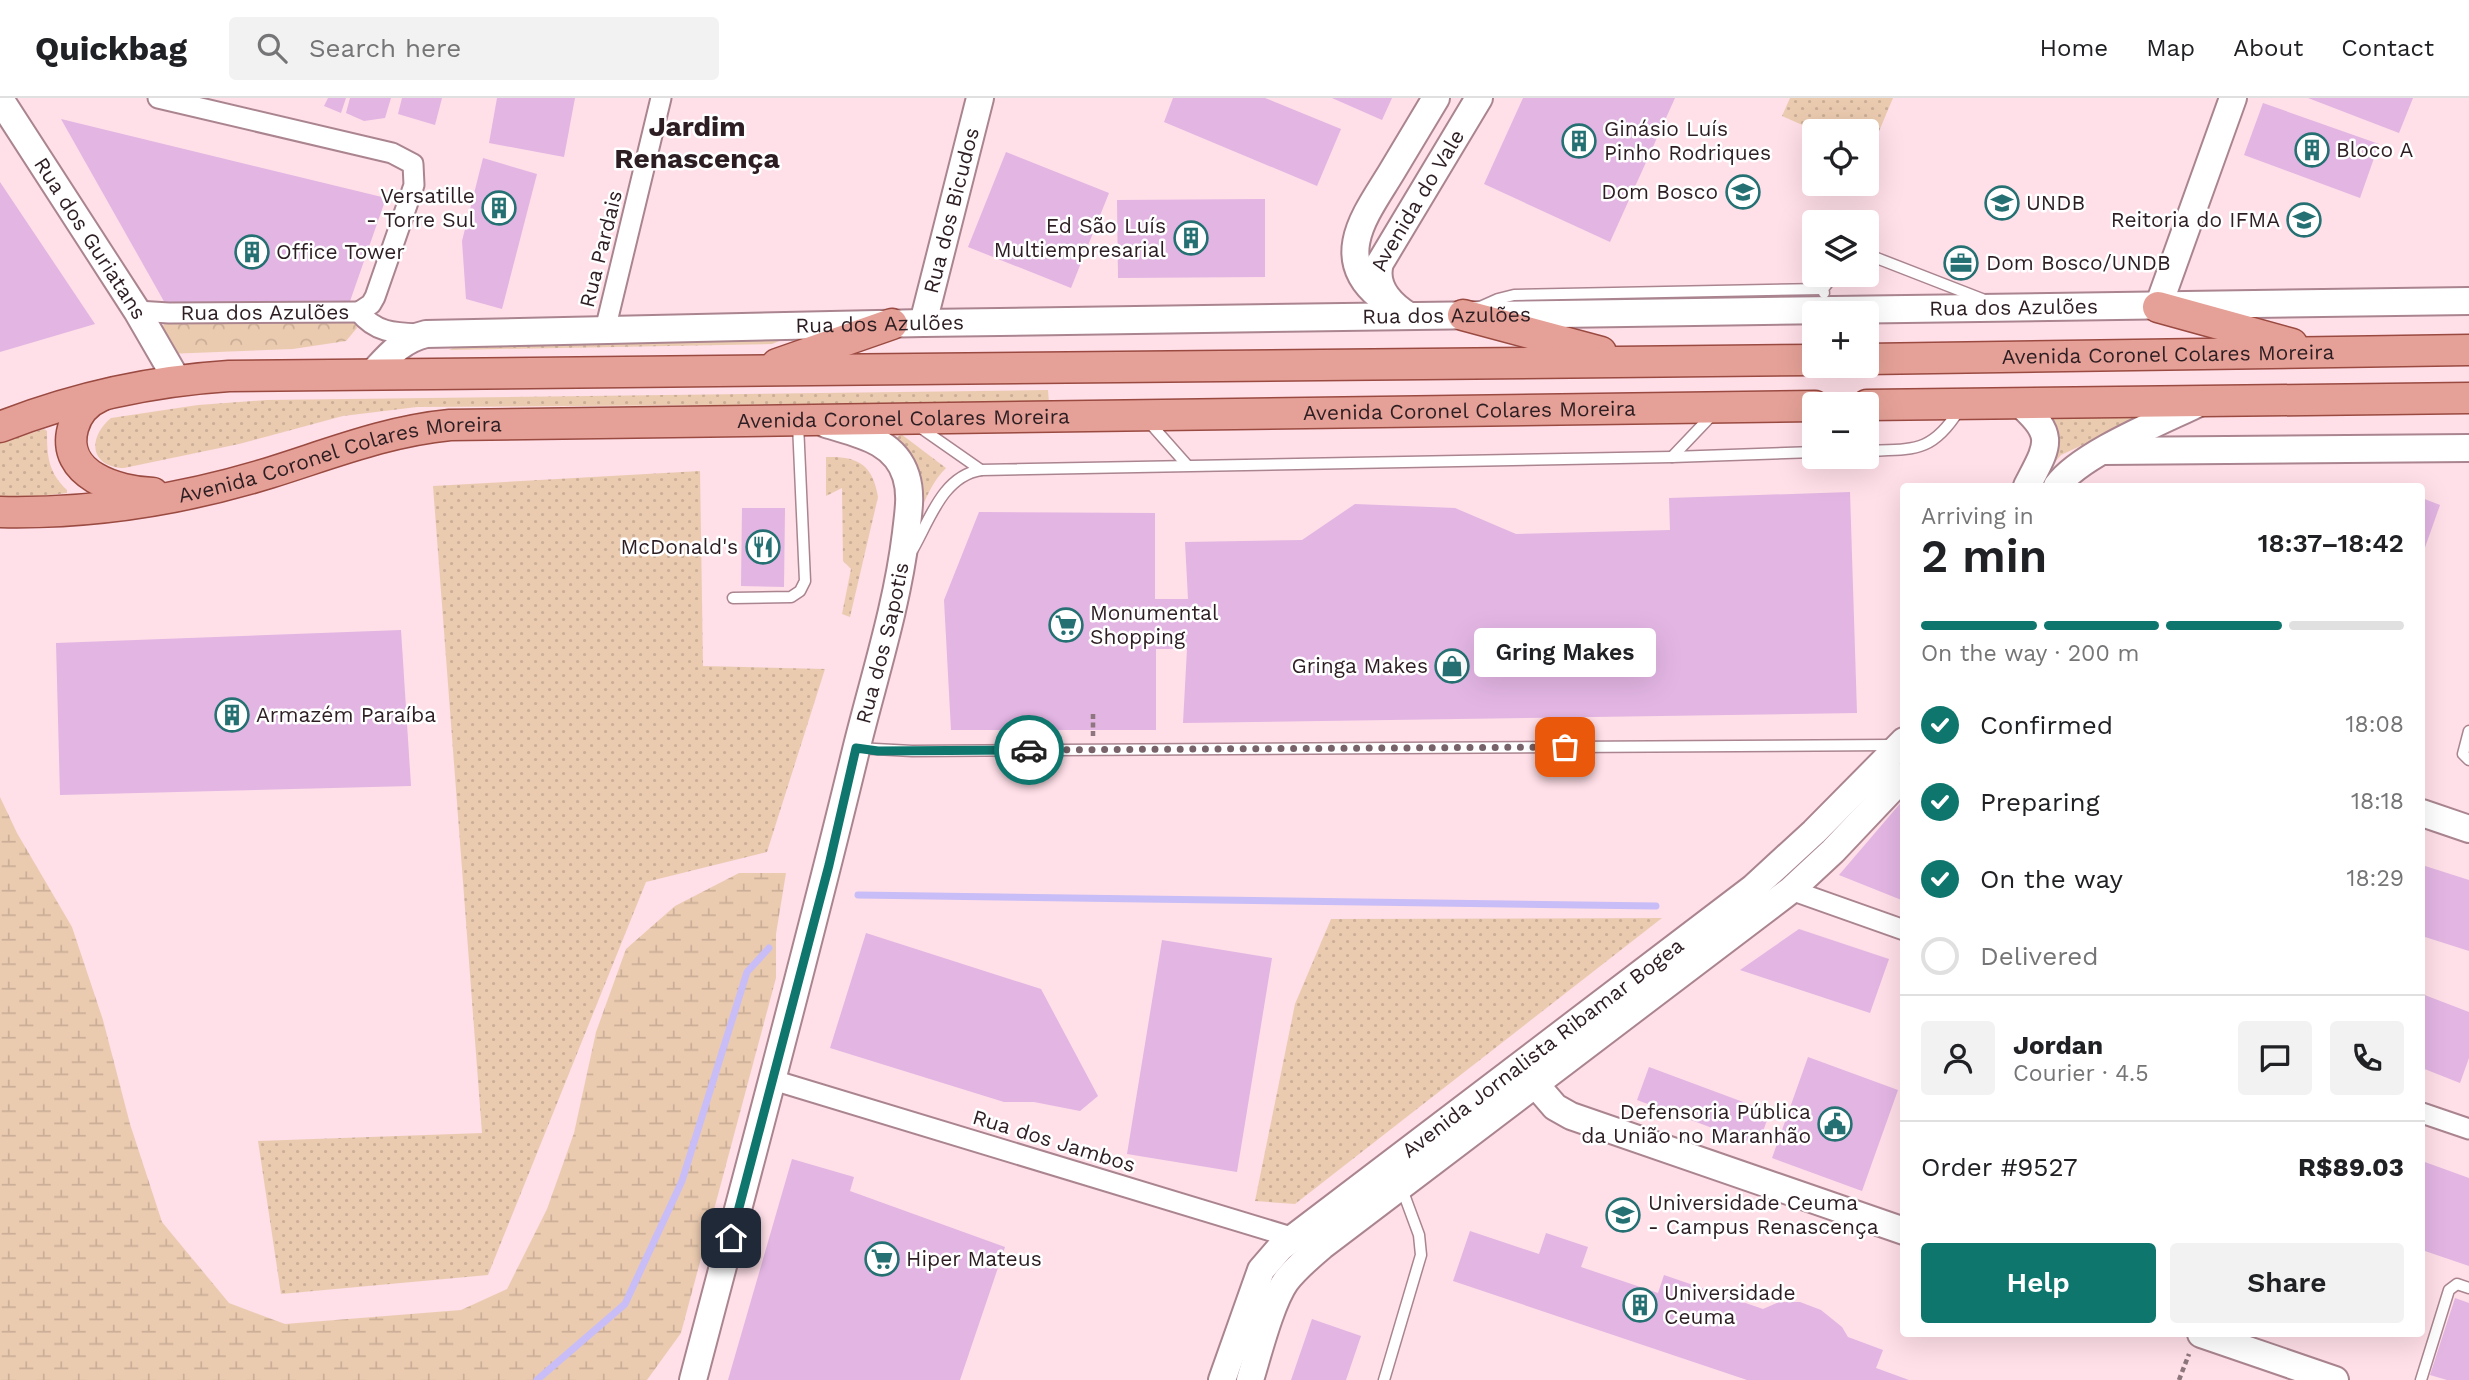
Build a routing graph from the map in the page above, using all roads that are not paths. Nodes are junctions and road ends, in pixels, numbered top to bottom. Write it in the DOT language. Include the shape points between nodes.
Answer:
graph roads {
  1 [pos="158,98"];
  2 [pos="661,98"];
  3 [pos="980,98"];
  4 [pos="1436,98"];
  5 [pos="1479,98"];
  6 [pos="2233,98"];
  7 [pos="0,99"];
  8 [pos="1879,259"];
  9 [pos="1829,287"];
  10 [pos="1824,300"];
  11 [pos="2469,301"];
  12 [pos="2158,307"];
  13 [pos="2009,309"];
  14 [pos="137,311"];
  15 [pos="1401,311"];
  16 [pos="359,312"];
  17 [pos="1463,315"];
  18 [pos="923,323"];
  19 [pos="892,324"];
  20 [pos="605,330"];
  21 [pos="426,334"];
  22 [pos="2469,350"];
  23 [pos="2326,354"];
  24 [pos="1879,359"];
  25 [pos="1802,360"];
  26 [pos="1639,362"];
  27 [pos="754,372"];
  28 [pos="370,376"];
  29 [pos="177,380"];
  30 [pos="115,391"];
  31 [pos="2469,398"];
  32 [pos="2205,400"];
  33 [pos="2018,403"];
  34 [pos="1963,404"];
  35 [pos="1879,405"];
  36 [pos="1802,406"];
  37 [pos="1719,407"];
  38 [pos="1144,415"];
  39 [pos="908,419"];
  40 [pos="806,420"];
  41 [pos="0,427"];
  42 [pos="2469,447"];
  43 [pos="1879,449"];
  44 [pos="2103,451"];
  45 [pos="1802,452"];
  46 [pos="1672,457"];
  47 [pos="1187,465"];
  48 [pos="981,470"];
  49 [pos="2029,483"];
  50 [pos="2060,483"];
  51 [pos="211,488"];
  52 [pos="0,512"];
  53 [pos="901,571"];
  54 [pos="733,598"];
  55 [pos="2469,731"];
  56 [pos="1900,743"];
  57 [pos="1900,746"];
  58 [pos="856,748"];
  59 [pos="2469,760"];
  60 [pos="1900,780"];
  61 [pos="2425,814"];
  62 [pos="2469,829"];
  63 [pos="1791,890"];
  64 [pos="1900,929"];
  65 [pos="1528,1075"];
  66 [pos="773,1080"];
  67 [pos="2425,1114"];
  68 [pos="2469,1129"];
  69 [pos="1401,1186"];
  70 [pos="1900,1230"];
  71 [pos="1294,1237"];
  72 [pos="1322,1246"];
  73 [pos="2469,1288"];
  74 [pos="2196,1340"];
  75 [pos="693,1380"];
  76 [pos="1222,1380"];
  77 [pos="1250,1380"];
  78 [pos="1384,1380"];
  79 [pos="2335,1380"];
  80 [pos="2421,1380"];
  1 -- 16 [label="street" via="392,153 413,164 414,185 375,297"];
  2 -- 20 [label="street, Rua Pardais"];
  3 -- 18 [label="main road, Rua dos Bicudos"];
  4 -- 15 [label="main road, Avenida do Vale" via="1360,223 1356,238 1361,273 1378,295"];
  5 -- 15 [label="main road, Avenida do Vale" via="1380,262 1378,280"];
  6 -- 12 [label="main road"];
  7 -- 14 [label="main road, Rua dos Guriatans"];
  8 -- 13 [label="lane"];
  9 -- 10 [label="lane"];
  10 -- 13 [label="main road, Rua dos Azulões"];
  10 -- 17 [label="main road, Rua dos Azulões"];
  11 -- 12 [label="main road, Rua dos Azulões"];
  12 -- 13 [label="main road, Rua dos Azulões"];
  12 -- 23 [label="main road"];
  14 -- 16 [label="street, Rua dos Azulões"];
  14 -- 29 [label="main road, Rua dos Guriatans"];
  15 -- 17 [label="main road, Rua dos Azulões"];
  15 -- 18 [label="main road, Rua dos Azulões"];
  16 -- 21 [label="street, Rua dos Azulões" via="373,327 388,333"];
  17 -- 26 [label="main road"];
  18 -- 19 [label="main road, Rua dos Azulões"];
  19 -- 20 [label="main road, Rua dos Azulões"];
  19 -- 27 [label="main road"];
  20 -- 21 [label="main road, Rua dos Azulões"];
  21 -- 28 [label="main road, Rua dos Azulões" via="394,350"];
  22 -- 23 [label="main road, Avenida Coronel Colares Moreira"];
  23 -- 24 [label="main road, Avenida Coronel Colares Moreira"];
  25 -- 26 [label="main road"];
  26 -- 27 [label="main road"];
  27 -- 28 [label="main road"];
  28 -- 29 [label="main road"];
  29 -- 30 [label="main road"];
  30 -- 41 [label="main road"];
  30 -- 51 [label="main road" via="90,402 74,425 73,448 86,471 130,492"];
  31 -- 32 [label="main road"];
  32 -- 33 [label="main road"];
  32 -- 44 [label="main road"];
  33 -- 34 [label="main road"];
  33 -- 49 [label="main road" via="2040,423 2045,438 2044,453"];
  34 -- 35 [label="main road"];
  34 -- 43 [label="lane" via="1937,438 1922,447"];
  36 -- 37 [label="main road, Avenida Coronel Colares Moreira"];
  37 -- 38 [label="main road, Avenida Coronel Colares Moreira"];
  37 -- 46 [label="lane"];
  38 -- 39 [label="main road, Avenida Coronel Colares Moreira"];
  38 -- 47 [label="lane"];
  39 -- 40 [label="main road, Avenida Coronel Colares Moreira"];
  39 -- 48 [label="lane"];
  40 -- 51 [label="main road, Avenida Coronel Colares Moreira" via="450,425 377,438"];
  40 -- 53 [label="main road, Rua dos Sapotis" via="868,437 899,460 910,499"];
  40 -- 54 [label="lane" via="805,582 791,597"];
  42 -- 44 [label="main road"];
  44 -- 50 [label="main road"];
  45 -- 46 [label="lane"];
  46 -- 47 [label="lane"];
  47 -- 48 [label="lane"];
  48 -- 53 [label="lane" via="961,475 946,490"];
  51 -- 52 [label="main road, Avenida Coronel Colares Moreira" via="121,507"];
  53 -- 58 [label="main road, Rua dos Sapotis"];
  55 -- 59 [label="lane" via="2463,754"];
  56 -- 58 [label="lane"];
  57 -- 65 [label="main road, Avenida Jornalista Ribamar Bogea" via="1753,888"];
  58 -- 66 [label="main road, Rua dos Sapotis"];
  60 -- 63 [label="main road, Avenida Jornalista Ribamar Bogea"];
  61 -- 62 [label="main road"];
  63 -- 64 [label="street"];
  63 -- 65 [label="main road, Avenida Jornalista Ribamar Bogea"];
  65 -- 69 [label="main road, Avenida Jornalista Ribamar Bogea"];
  65 -- 70 [label="main road" via="1555,1107 1571,1116"];
  65 -- 71 [label="main road, Avenida Jornalista Ribamar Bogea"];
  66 -- 71 [label="street, Rua dos Jambos"];
  66 -- 75 [label="main road, Rua dos Sapotis"];
  67 -- 68 [label="street"];
  69 -- 72 [label="main road, Avenida Jornalista Ribamar Bogea"];
  69 -- 78 [label="lane" via="1419,1235 1421,1255"];
  71 -- 72 [label="street, Rua dos Jambos"];
  71 -- 76 [label="main road, Avenida Jornalista Ribamar Bogea" via="1261,1270"];
  72 -- 77 [label="main road, Avenida Jornalista Ribamar Bogea" via="1277,1296"];
  73 -- 80 [label="lane" via="2457,1284 2449,1290"];
  74 -- 79 [label="main road"];
}
